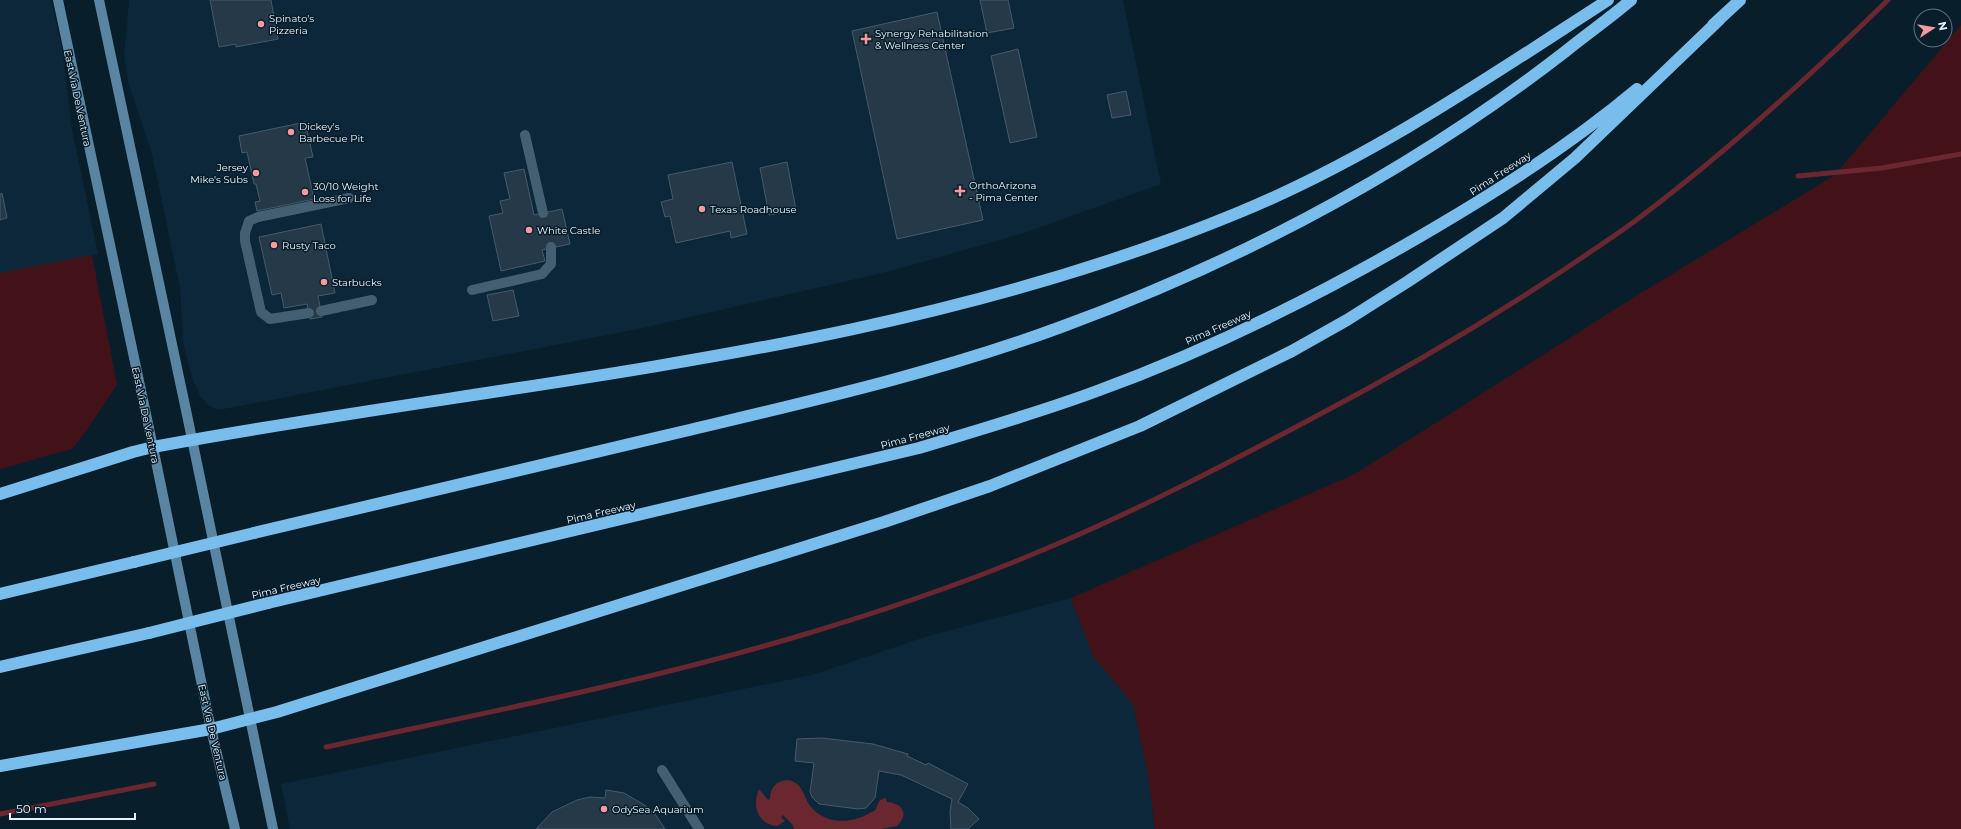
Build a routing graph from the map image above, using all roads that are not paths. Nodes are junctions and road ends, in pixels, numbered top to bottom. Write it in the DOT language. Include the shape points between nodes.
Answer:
graph roads {
  1 [pos="58,0"];
  2 [pos="99,0"];
  3 [pos="1608,0"];
  4 [pos="1631,0"];
  5 [pos="1740,0"];
  6 [pos="1719,20"];
  7 [pos="525,135"];
  8 [pos="349,198"];
  9 [pos="543,213"];
  10 [pos="551,248"];
  11 [pos="472,290"];
  12 [pos="372,300"];
  13 [pos="321,311"];
  14 [pos="309,314"];
  15 [pos="192,440"];
  16 [pos="153,447"];
  17 [pos="0,494"];
  18 [pos="0,594"];
  19 [pos="0,667"];
  20 [pos="250,720"];
  21 [pos="211,729"];
  22 [pos="0,766"];
  23 [pos="662,770"];
  24 [pos="235,829"];
  25 [pos="272,829"];
  26 [pos="699,829"];
  1 -- 16 [label="main road, East Via De Ventura"];
  2 -- 15 [label="main road"];
  3 -- 15 [label="highway" via="1443,107 1356,157 1244,210 1107,262 1006,292 904,318 766,348"];
  4 -- 18 [label="highway, bridge" via="1496,102 1380,177 1230,256 1148,293 1086,317 988,351 880,383"];
  5 -- 6 [label="highway, Pima Freeway"];
  6 -- 19 [label="highway, Pima Freeway, bridge" via="1629,95 1529,169 1468,208 1322,292 1245,329 1097,392 919,448"];
  6 -- 20 [label="highway" via="1575,158 1503,218 1347,320 1266,364 1140,426 990,486 884,522"];
  7 -- 9 [label="street"];
  8 -- 14 [label="street" via="258,218 250,221 246,227 245,241 261,312 270,319"];
  10 -- 11 [label="street" via="551,264 542,274"];
  12 -- 13 [label="street"];
  15 -- 16 [label="highway"];
  15 -- 20 [label="main road"];
  16 -- 17 [label="highway"];
  16 -- 21 [label="main road, East Via De Ventura"];
  20 -- 21 [label="highway"];
  20 -- 25 [label="main road"];
  21 -- 22 [label="highway"];
  21 -- 24 [label="main road, East Via De Ventura"];
  23 -- 26 [label="street"];
}
